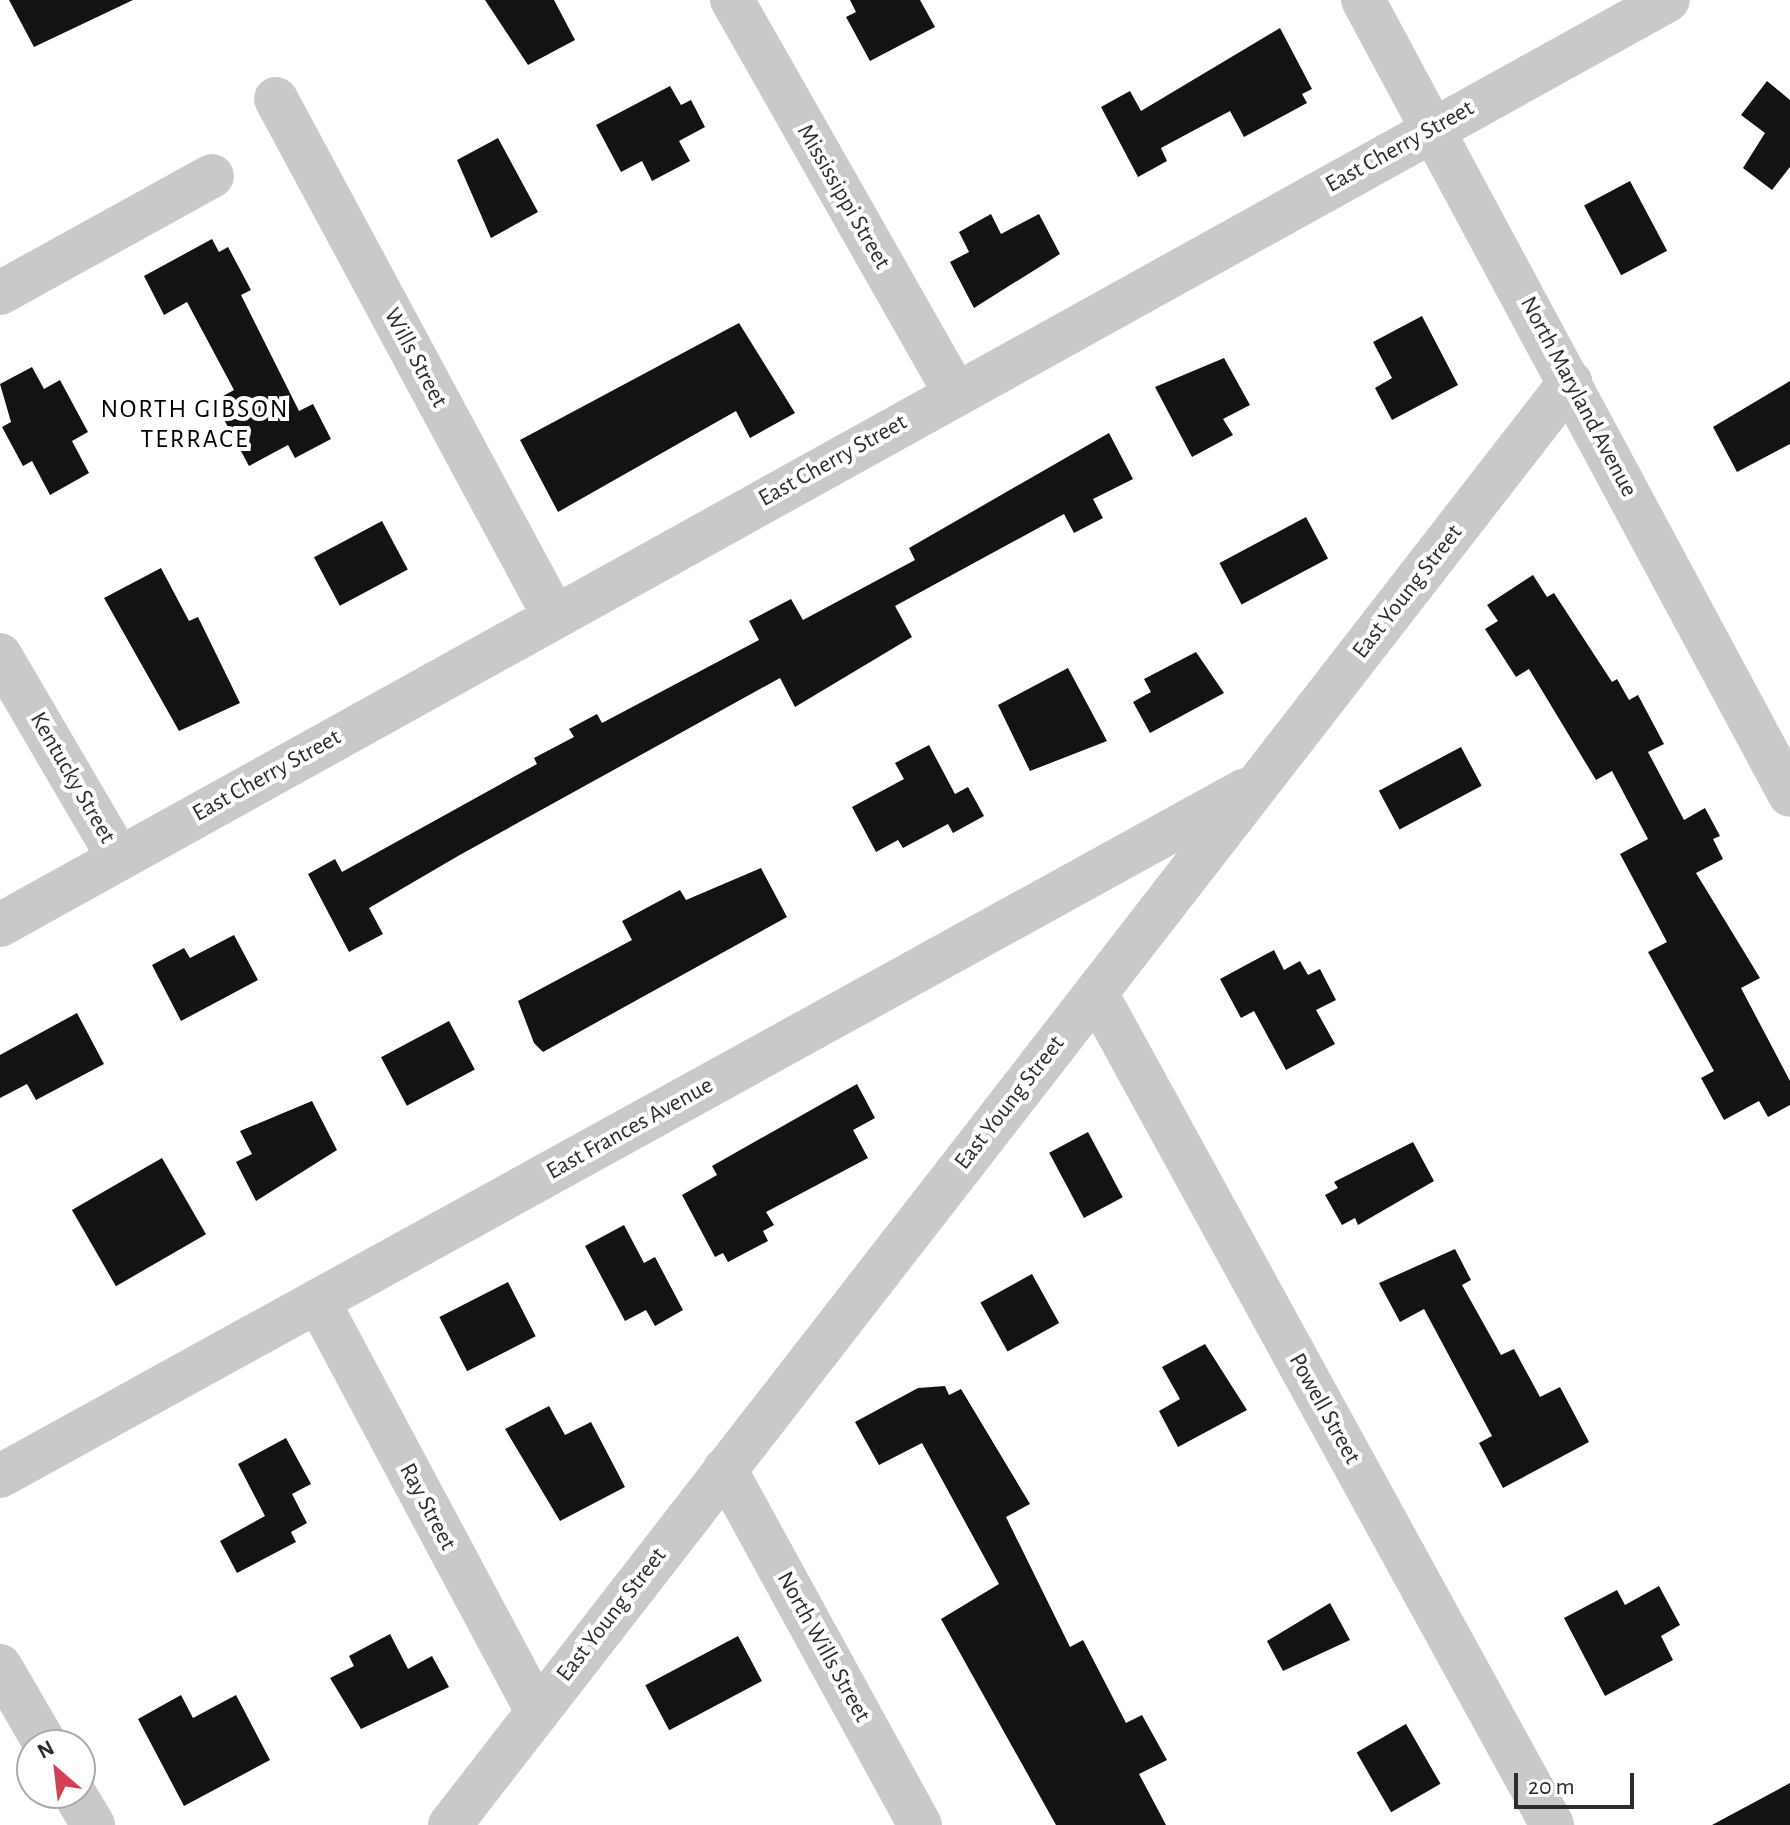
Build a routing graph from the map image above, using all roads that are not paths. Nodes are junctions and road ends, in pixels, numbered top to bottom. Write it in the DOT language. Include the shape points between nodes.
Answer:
graph roads {
  1 [pos="732,0"];
  2 [pos="1363,0"];
  3 [pos="1668,0"];
  4 [pos="276,99"];
  5 [pos="1434,127"];
  6 [pos="212,176"];
  7 [pos="0,293"];
  8 [pos="1570,382"];
  9 [pos="955,393"];
  10 [pos="554,616"];
  11 [pos="0,655"];
  12 [pos="1260,782"];
  13 [pos="1790,795"];
  14 [pos="119,859"];
  15 [pos="0,925"];
  16 [pos="1096,993"];
  17 [pos="318,1301"];
  18 [pos="725,1469"];
  19 [pos="0,1476"];
  20 [pos="0,1666"];
  21 [pos="537,1712"];
  22 [pos="37,1729"];
  23 [pos="450,1825"];
  24 [pos="920,1825"];
  25 [pos="1552,1825"];
  1 -- 9 [label="street, Mississippi Street"];
  2 -- 5 [label="street, North Maryland Avenue"];
  3 -- 5 [label="street, East Cherry Street"];
  4 -- 10 [label="street, Wills Street"];
  5 -- 8 [label="street, North Maryland Avenue"];
  5 -- 9 [label="street, East Cherry Street"];
  6 -- 7 [label="street"];
  8 -- 12 [label="street, East Young Street"];
  8 -- 13 [label="street, North Maryland Avenue"];
  9 -- 10 [label="street, East Cherry Street"];
  10 -- 14 [label="street, East Cherry Street"];
  11 -- 14 [label="street, Kentucky Street"];
  12 -- 16 [label="street, East Young Street"];
  12 -- 17 [label="street, East Frances Avenue"];
  14 -- 15 [label="street, East Cherry Street"];
  16 -- 18 [label="street, East Young Street"];
  16 -- 25 [label="street, Powell Street"];
  17 -- 19 [label="street, East Frances Avenue"];
  17 -- 21 [label="street, Ray Street"];
  18 -- 21 [label="street, East Young Street"];
  18 -- 24 [label="street, North Wills Street"];
  20 -- 22 [label="street"];
  21 -- 23 [label="street, East Young Street"];
}
